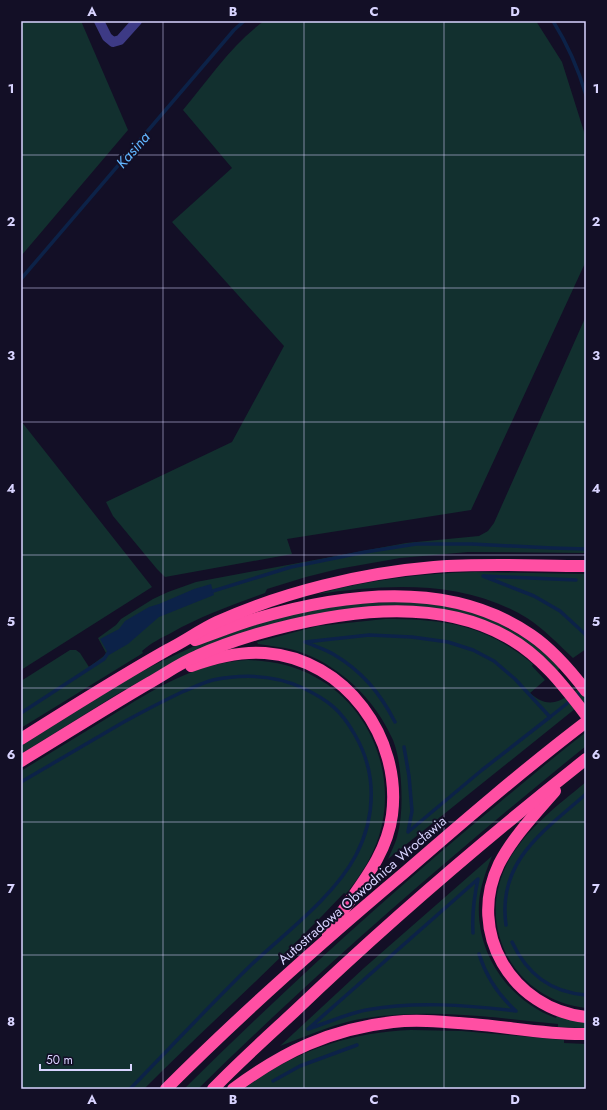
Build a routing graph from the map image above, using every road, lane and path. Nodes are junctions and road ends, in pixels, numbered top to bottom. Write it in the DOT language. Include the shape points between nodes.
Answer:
graph roads {
  1 [pos="99,21"];
  2 [pos="137,21"];
  3 [pos="586,566"];
  4 [pos="171,648"];
  5 [pos="160,676"];
  6 [pos="586,691"];
  7 [pos="586,715"];
  8 [pos="586,722"];
  9 [pos="21,739"];
  10 [pos="586,760"];
  11 [pos="21,762"];
  12 [pos="574,769"];
  13 [pos="324,941"];
  14 [pos="586,1017"];
  15 [pos="586,1034"];
  16 [pos="166,1089"];
  17 [pos="213,1089"];
  18 [pos="233,1089"];
  1 -- 2 [label="street" via="107,37 113,42 120,40"];
  3 -- 4 [label="highway" via="434,567 359,578 316,588 243,612 204,628"];
  4 -- 6 [label="highway" via="299,608 383,597 438,599 487,611 507,620 539,640 575,676"];
  4 -- 9 [label="highway"];
  5 -- 7 [label="highway" via="209,650 290,625 359,613 416,612 463,619 500,633 530,652 563,685"];
  5 -- 11 [label="highway"];
  5 -- 13 [label="highway" via="231,654 278,655 310,664 331,677 354,697 368,714 387,754 393,784 392,816 375,865 338,916"];
  8 -- 13 [label="highway, Autostradowa Obwodnica Wrocławia" via="486,802"];
  10 -- 12 [label="highway"];
  12 -- 14 [label="highway" via="504,855 492,884 488,915 495,948 519,986 551,1008"];
  12 -- 17 [label="highway" via="400,913"];
  13 -- 16 [label="highway, Autostradowa Obwodnica Wrocławia" via="194,1060"];
  15 -- 18 [label="highway" via="428,1022 394,1022 355,1028 332,1034 278,1058"];
}
